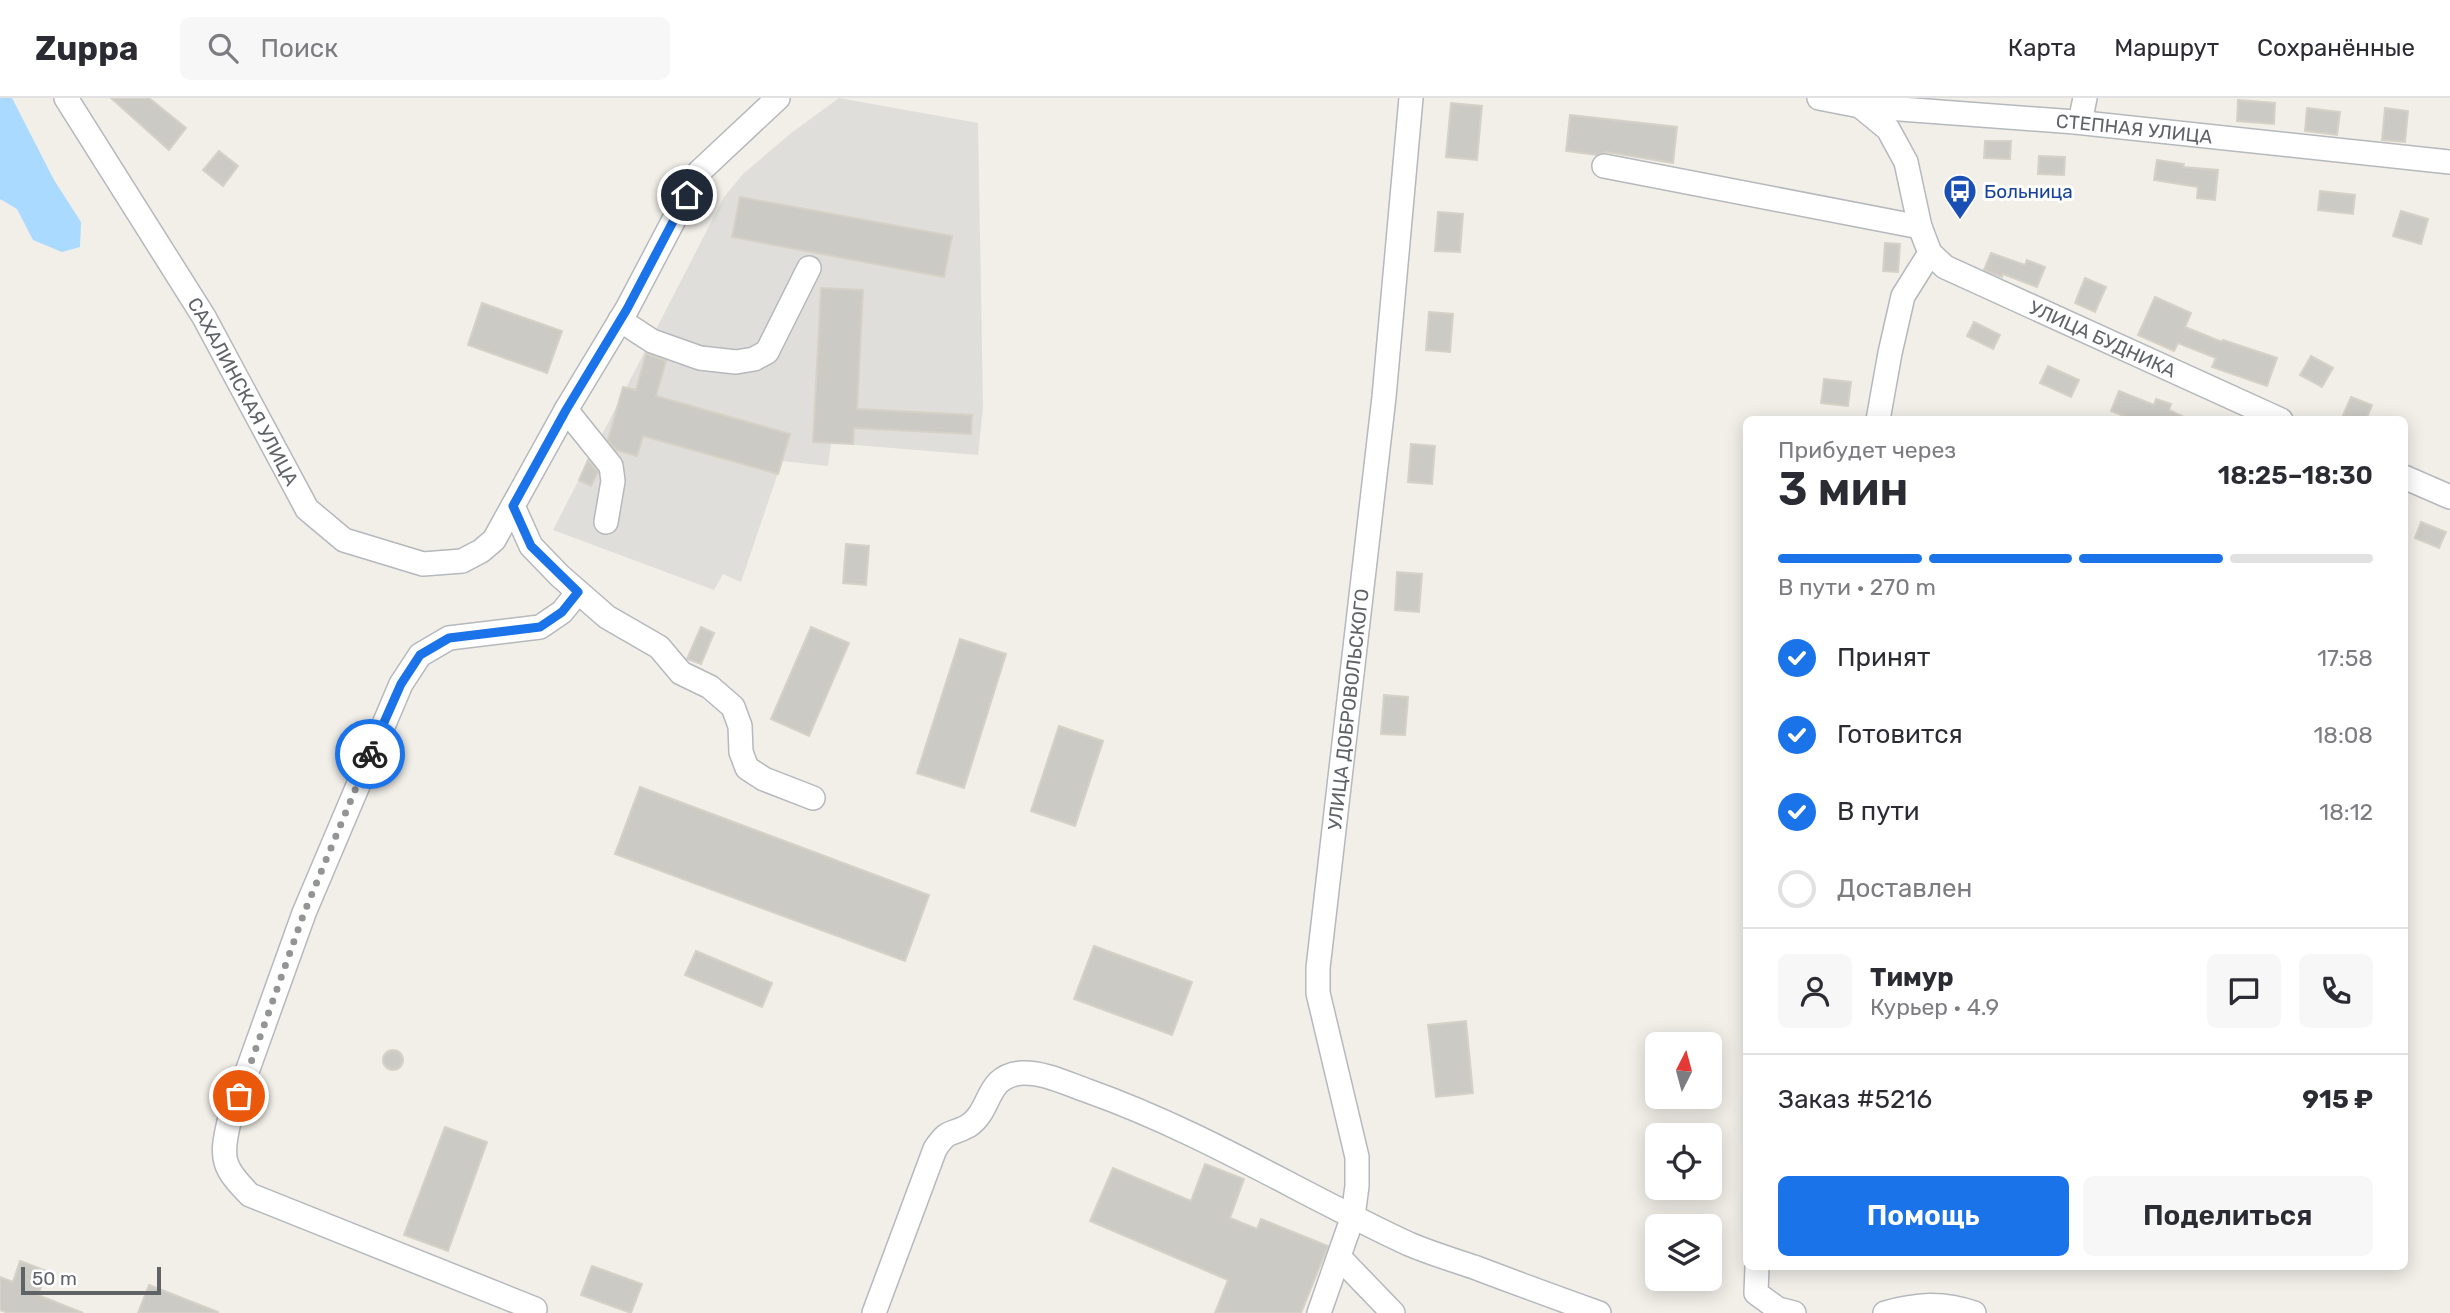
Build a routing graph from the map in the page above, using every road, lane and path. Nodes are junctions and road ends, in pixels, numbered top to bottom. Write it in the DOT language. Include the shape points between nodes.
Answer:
graph roads {
  1 [pos="66,98"];
  2 [pos="778,98"];
  3 [pos="1411,98"];
  4 [pos="1819,98"];
  5 [pos="2085,98"];
  6 [pos="1860,106"];
  7 [pos="2080,122"];
  8 [pos="2450,162"];
  9 [pos="1604,166"];
  10 [pos="1920,227"];
  11 [pos="1930,253"];
  12 [pos="809,268"];
  13 [pos="620,320"];
  14 [pos="566,410"];
  15 [pos="1879,416"];
  16 [pos="2272,416"];
  17 [pos="2408,479"];
  18 [pos="2450,497"];
  19 [pos="513,506"];
  20 [pos="606,522"];
  21 [pos="578,592"];
  22 [pos="814,798"];
  23 [pos="1353,1216"];
  24 [pos="1339,1257"];
  25 [pos="1757,1270"];
  26 [pos="535,1309"];
  27 [pos="874,1313"];
  28 [pos="1319,1313"];
  29 [pos="1393,1313"];
  30 [pos="1599,1313"];
  31 [pos="1794,1313"];
  32 [pos="1885,1313"];
  33 [pos="1974,1313"];
  1 -- 19 [label="street, САХАЛИНСКАЯ УЛИЦА" via="204,317 307,509 344,540 423,565 462,561 481,551 494,540"];
  2 -- 13 [label="street" via="699,172"];
  3 -- 23 [label="street, УЛИЦА ДОБРОВОЛЬСКОГО" via="1384,397 1318,968 1318,993 1357,1157"];
  4 -- 6 [label="street, СТЕПНАЯ УЛИЦА"];
  5 -- 7 [label="street"];
  6 -- 7 [label="street, СТЕПНАЯ УЛИЦА"];
  6 -- 10 [label="street" via="1888,130 1906,162"];
  7 -- 8 [label="street, СТЕПНАЯ УЛИЦА"];
  9 -- 10 [label="street"];
  10 -- 11 [label="street"];
  11 -- 15 [label="street" via="1903,296"];
  11 -- 16 [label="street, УЛИЦА БУДНИКА" via="1945,267"];
  12 -- 13 [label="street" via="767,352 754,359 700,358 652,341"];
  13 -- 14 [label="street"];
  14 -- 19 [label="street"];
  14 -- 20 [label="street" via="611,466"];
  17 -- 18 [label="street"];
  19 -- 21 [label="street" via="531,546"];
  21 -- 22 [label="street" via="607,617 659,647 681,673 710,687 733,707 747,768"];
  21 -- 26 [label="street" via="562,612 540,627 449,638 420,655 401,684 304,913 223,1146 225,1164 250,1195"];
  23 -- 24 [label="street, УЛИЦА ДОБРОВОЛЬСКОГО"];
  23 -- 27 [label="street" via="1212,1143 1112,1099 1044,1076 1007,1076 997,1083 977,1116 943,1137 935,1149"];
  23 -- 30 [label="street" via="1412,1245"];
  24 -- 28 [label="street, УЛИЦА ДОБРОВОЛЬСКОГО"];
  24 -- 29 [label="street"];
  25 -- 31 [label="street" via="1756,1293"];
  32 -- 33 [label="street" via="1949,1305"];
}
